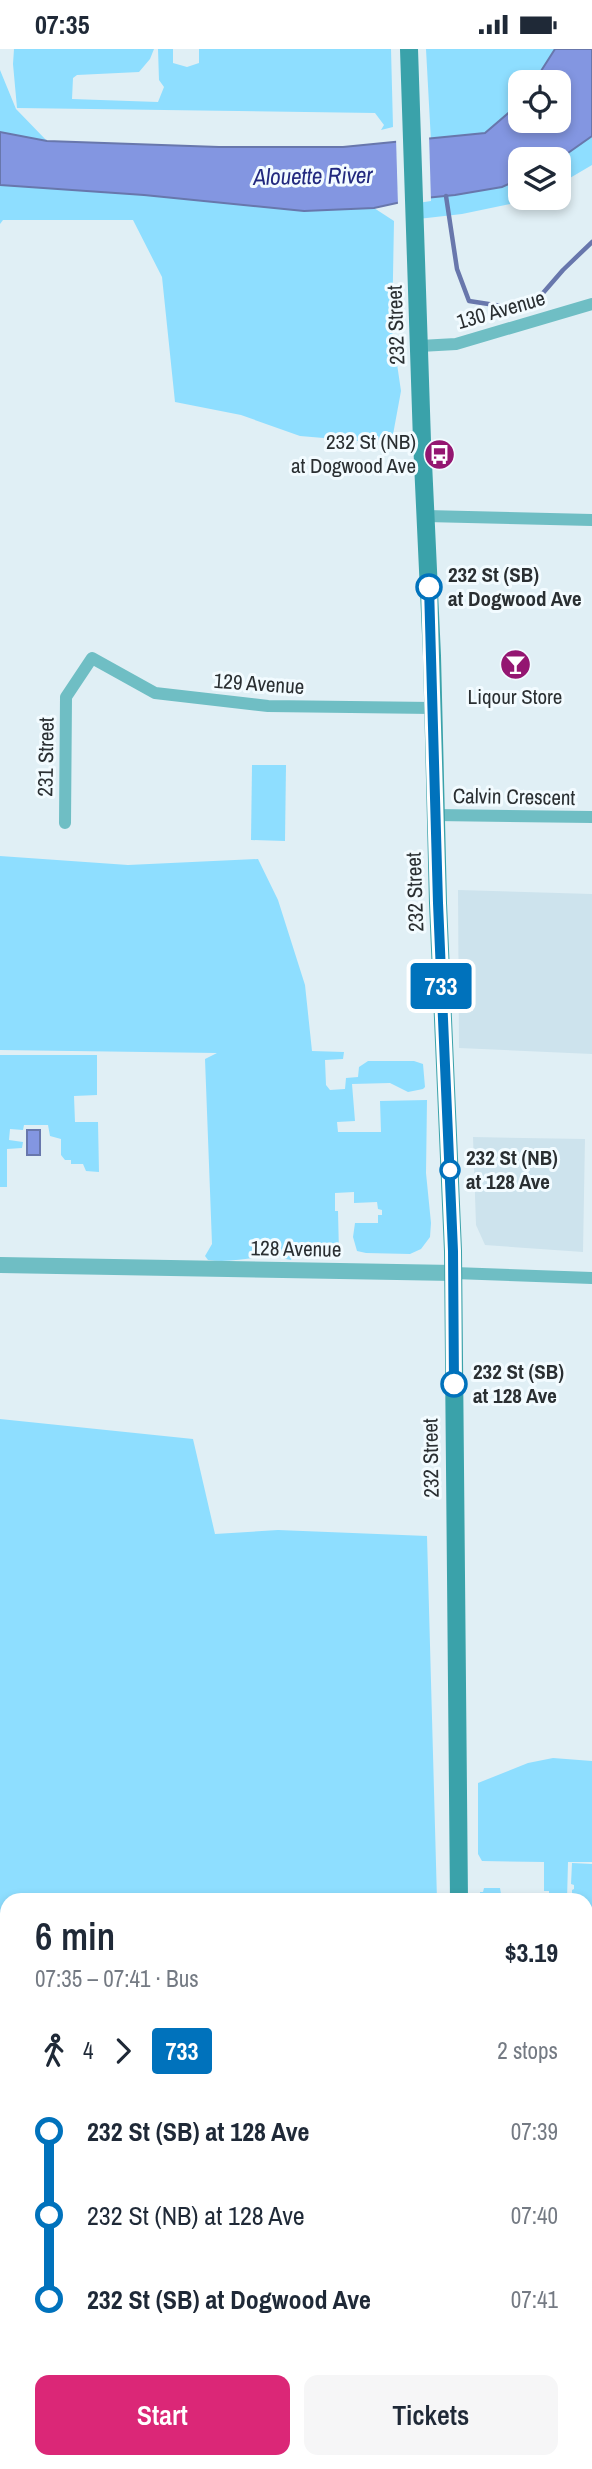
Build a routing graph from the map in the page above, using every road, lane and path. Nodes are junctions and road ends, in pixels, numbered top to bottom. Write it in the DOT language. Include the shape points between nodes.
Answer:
graph roads {
  1 [pos="409,49"];
  2 [pos="592,304"];
  3 [pos="420,346"];
  4 [pos="426,516"];
  5 [pos="592,520"];
  6 [pos="92,658"];
  7 [pos="433,708"];
  8 [pos="435,815"];
  9 [pos="592,817"];
  10 [pos="65,823"];
  11 [pos="0,1265"];
  12 [pos="454,1273"];
  13 [pos="592,1278"];
  14 [pos="459,1893"];
  1 -- 3 [label="main road, 232 Street"];
  2 -- 3 [label="street, 130 Avenue" via="456,344"];
  3 -- 4 [label="main road, 232 Street"];
  4 -- 5 [label="street"];
  4 -- 7 [label="main road, 232 Street"];
  6 -- 7 [label="street, 129 Avenue" via="155,693 268,706"];
  6 -- 10 [label="street, 231 Street" via="66,697"];
  7 -- 8 [label="main road, 232 Street"];
  8 -- 9 [label="street, Calvin Crescent"];
  8 -- 12 [label="main road, 232 Street"];
  11 -- 12 [label="street, 128 Avenue"];
  12 -- 13 [label="street, 128 Avenue"];
  12 -- 14 [label="main road, 232 Street"];
}
